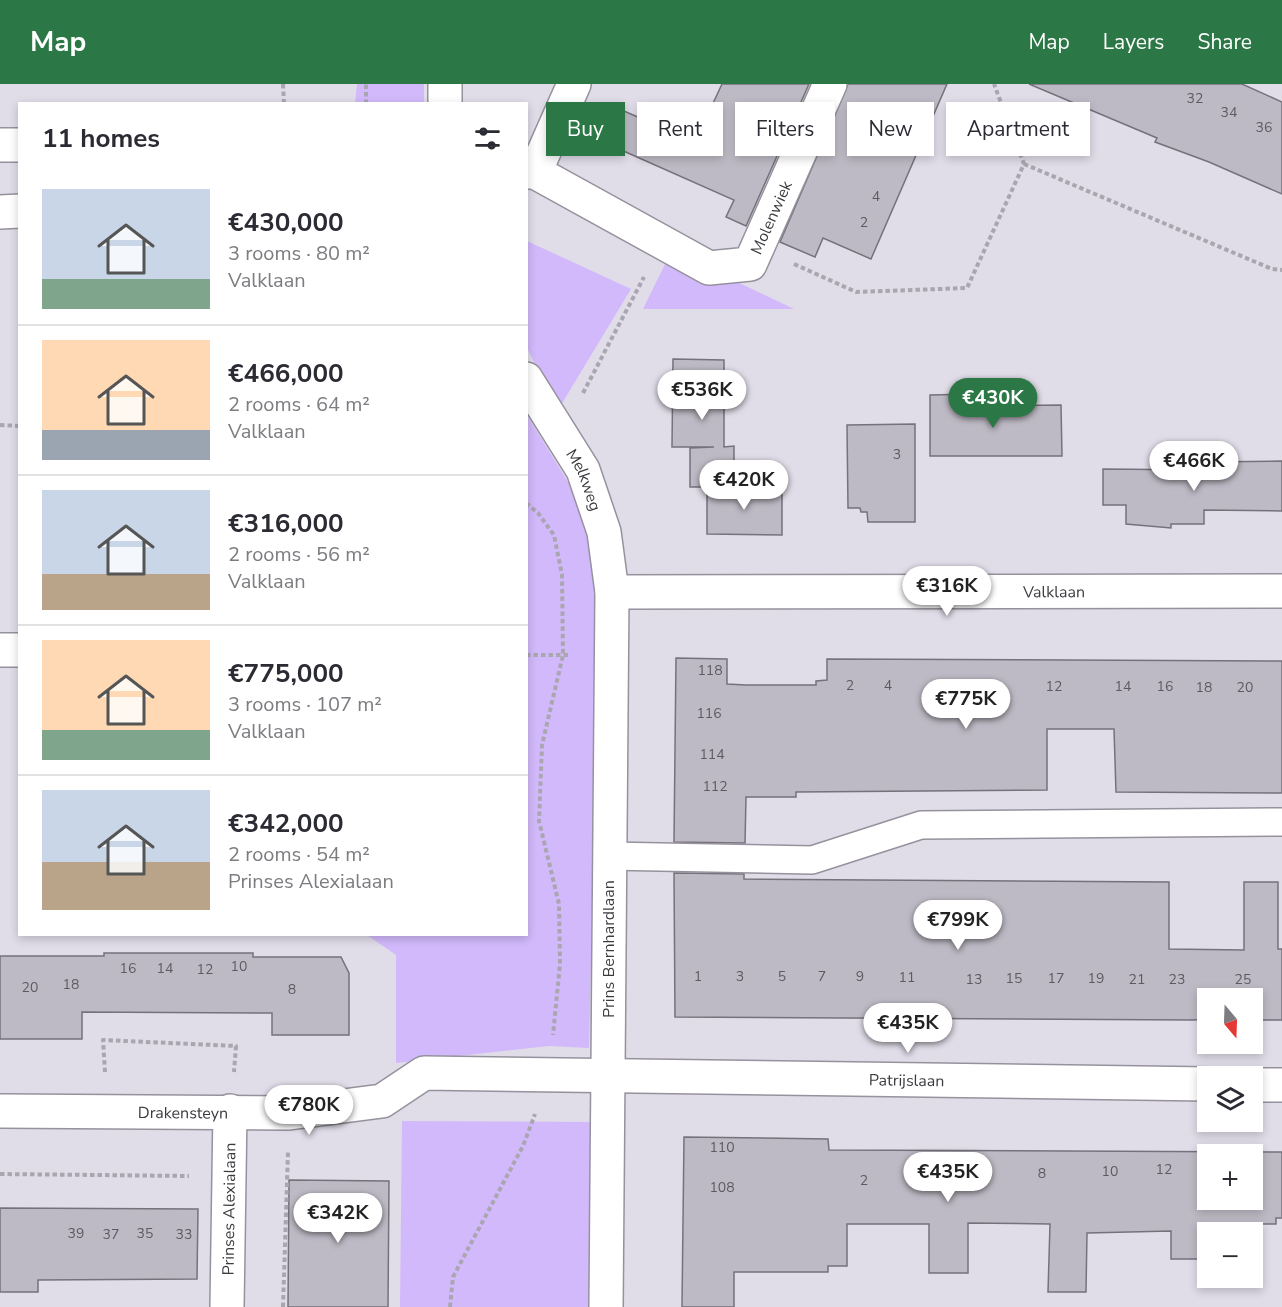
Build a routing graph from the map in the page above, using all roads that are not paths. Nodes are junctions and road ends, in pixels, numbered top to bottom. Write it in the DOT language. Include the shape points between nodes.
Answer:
graph roads {
  1 [pos="445,84"];
  2 [pos="574,84"];
  3 [pos="830,84"];
  4 [pos="445,102"];
  5 [pos="0,145"];
  6 [pos="18,145"];
  7 [pos="531,172"];
  8 [pos="18,211"];
  9 [pos="0,212"];
  10 [pos="528,383"];
  11 [pos="1282,591"];
  12 [pos="612,592"];
  13 [pos="0,650"];
  14 [pos="18,650"];
  15 [pos="1282,822"];
  16 [pos="608,856"];
  17 [pos="608,1076"];
  18 [pos="1197,1084"];
  19 [pos="1263,1085"];
  20 [pos="1282,1085"];
  21 [pos="0,1111"];
  22 [pos="230,1111"];
  23 [pos="227,1307"];
  24 [pos="606,1307"];
  1 -- 4 [label="street"];
  2 -- 7 [label="street, Molenwiek"];
  3 -- 7 [label="street, Molenwiek" via="750,264 709,268"];
  5 -- 6 [label="street"];
  8 -- 9 [label="street"];
  10 -- 12 [label="street, Melkweg" via="583,470 600,521"];
  11 -- 12 [label="street, Valklaan"];
  12 -- 16 [label="street, Prins Bernhardlaan"];
  13 -- 14 [label="street"];
  15 -- 16 [label="lane" via="921,825 812,860"];
  16 -- 17 [label="street, Prins Bernhardlaan"];
  17 -- 18 [label="street, Patrijslaan"];
  17 -- 22 [label="street, Drakensteyn" via="424,1073 382,1101 289,1113"];
  17 -- 24 [label="street, Prins Bernhardlaan"];
  19 -- 20 [label="street"];
  21 -- 22 [label="street, Drakensteyn"];
  22 -- 23 [label="street, Prinses Alexialaan"];
}
